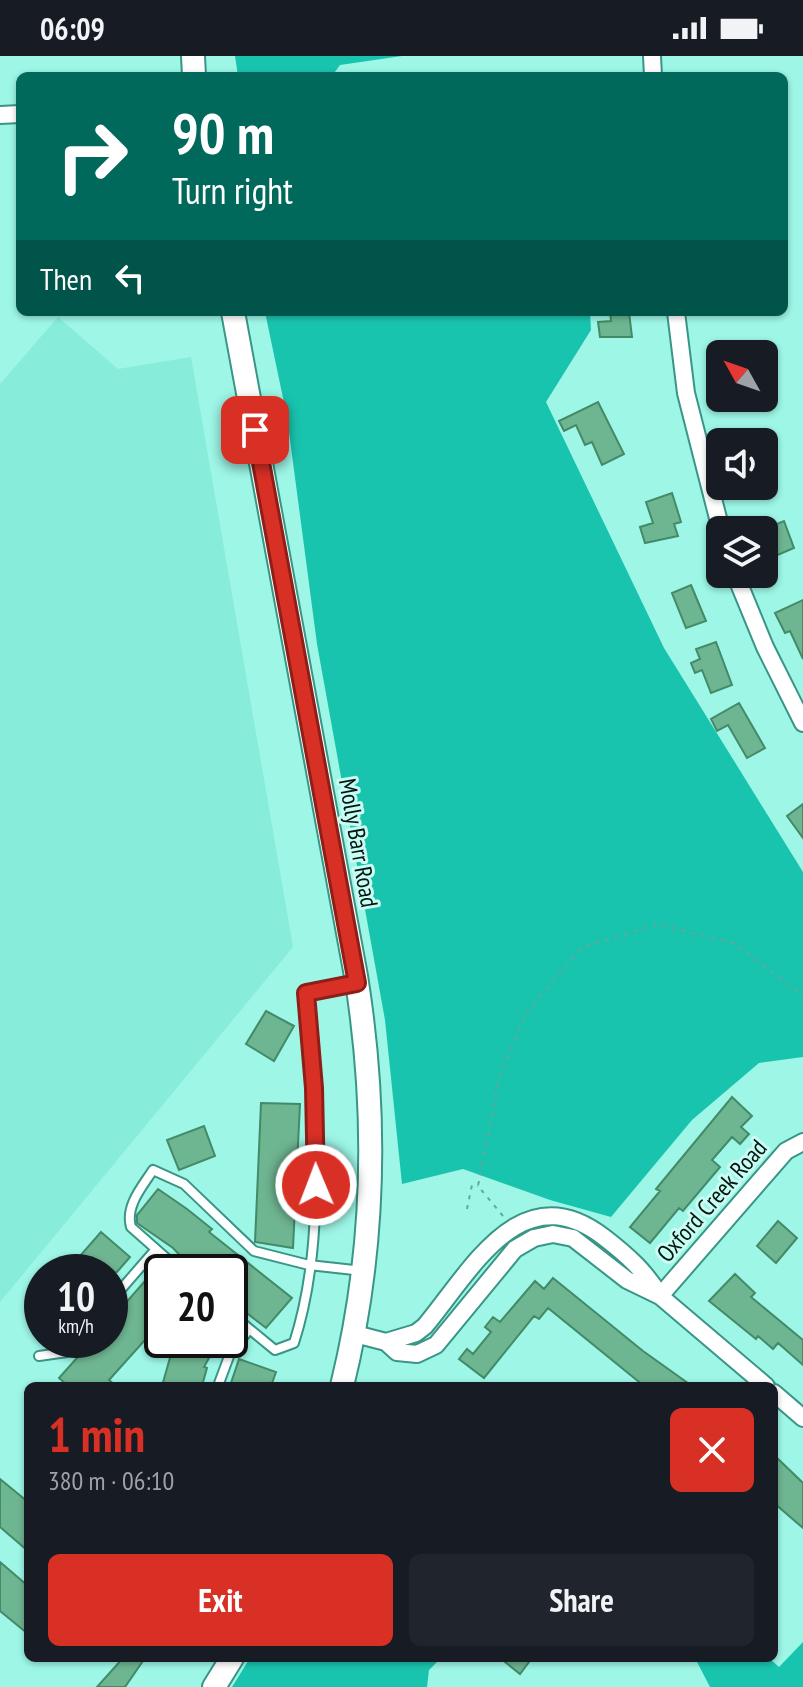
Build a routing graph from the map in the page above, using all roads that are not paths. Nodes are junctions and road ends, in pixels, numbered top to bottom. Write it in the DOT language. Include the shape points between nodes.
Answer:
graph roads {
  1 [pos="234,316"];
  2 [pos="676,316"];
  3 [pos="717,516"];
  4 [pos="741,588"];
  5 [pos="803,723"];
  6 [pos="357,983"];
  7 [pos="803,1142"];
  8 [pos="506,1230"];
  9 [pos="156,1249"];
  10 [pos="517,1249"];
  11 [pos="162,1254"];
  12 [pos="309,1265"];
  13 [pos="363,1271"];
  14 [pos="128,1281"];
  15 [pos="660,1296"];
  16 [pos="249,1330"];
  17 [pos="355,1334"];
  18 [pos="386,1342"];
  19 [pos="219,1382"];
  20 [pos="343,1382"];
  21 [pos="761,1382"];
  22 [pos="778,1396"];
  23 [pos="803,1418"];
  24 [pos="230,1662"];
  25 [pos="214,1687"];
  1 -- 6 [label="main road, Molly Barr Road"];
  2 -- 3 [label="street" via="686,393"];
  4 -- 5 [label="street"];
  6 -- 12 [label="lane" via="306,993 316,1185"];
  6 -- 13 [label="main road, Molly Barr Road" via="370,1070 371,1160"];
  7 -- 15 [label="street, Oxford Creek Road" via="786,1151"];
  8 -- 10 [label="lane"];
  8 -- 15 [label="street, Oxford Creek Road" via="547,1216 584,1221 648,1275"];
  8 -- 18 [label="street" via="425,1326"];
  9 -- 11 [label="lane"];
  9 -- 12 [label="lane" via="131,1227 128,1217 153,1170 193,1192 254,1251"];
  9 -- 14 [label="lane"];
  10 -- 15 [label="street, Oxford Creek Road" via="553,1234 573,1238 627,1280"];
  10 -- 18 [label="street, Oxford Creek Road" via="436,1345 417,1354 397,1352"];
  12 -- 13 [label="lane"];
  12 -- 16 [label="lane" via="294,1343 275,1350"];
  13 -- 17 [label="main road, Molly Barr Road"];
  15 -- 21 [label="street, Oxford Creek Road"];
  16 -- 19 [label="lane" via="231,1351"];
  17 -- 18 [label="street, Oxford Creek Road"];
  17 -- 20 [label="main road, Molly Barr Road"];
  22 -- 23 [label="street"];
  24 -- 25 [label="main road"];
}
